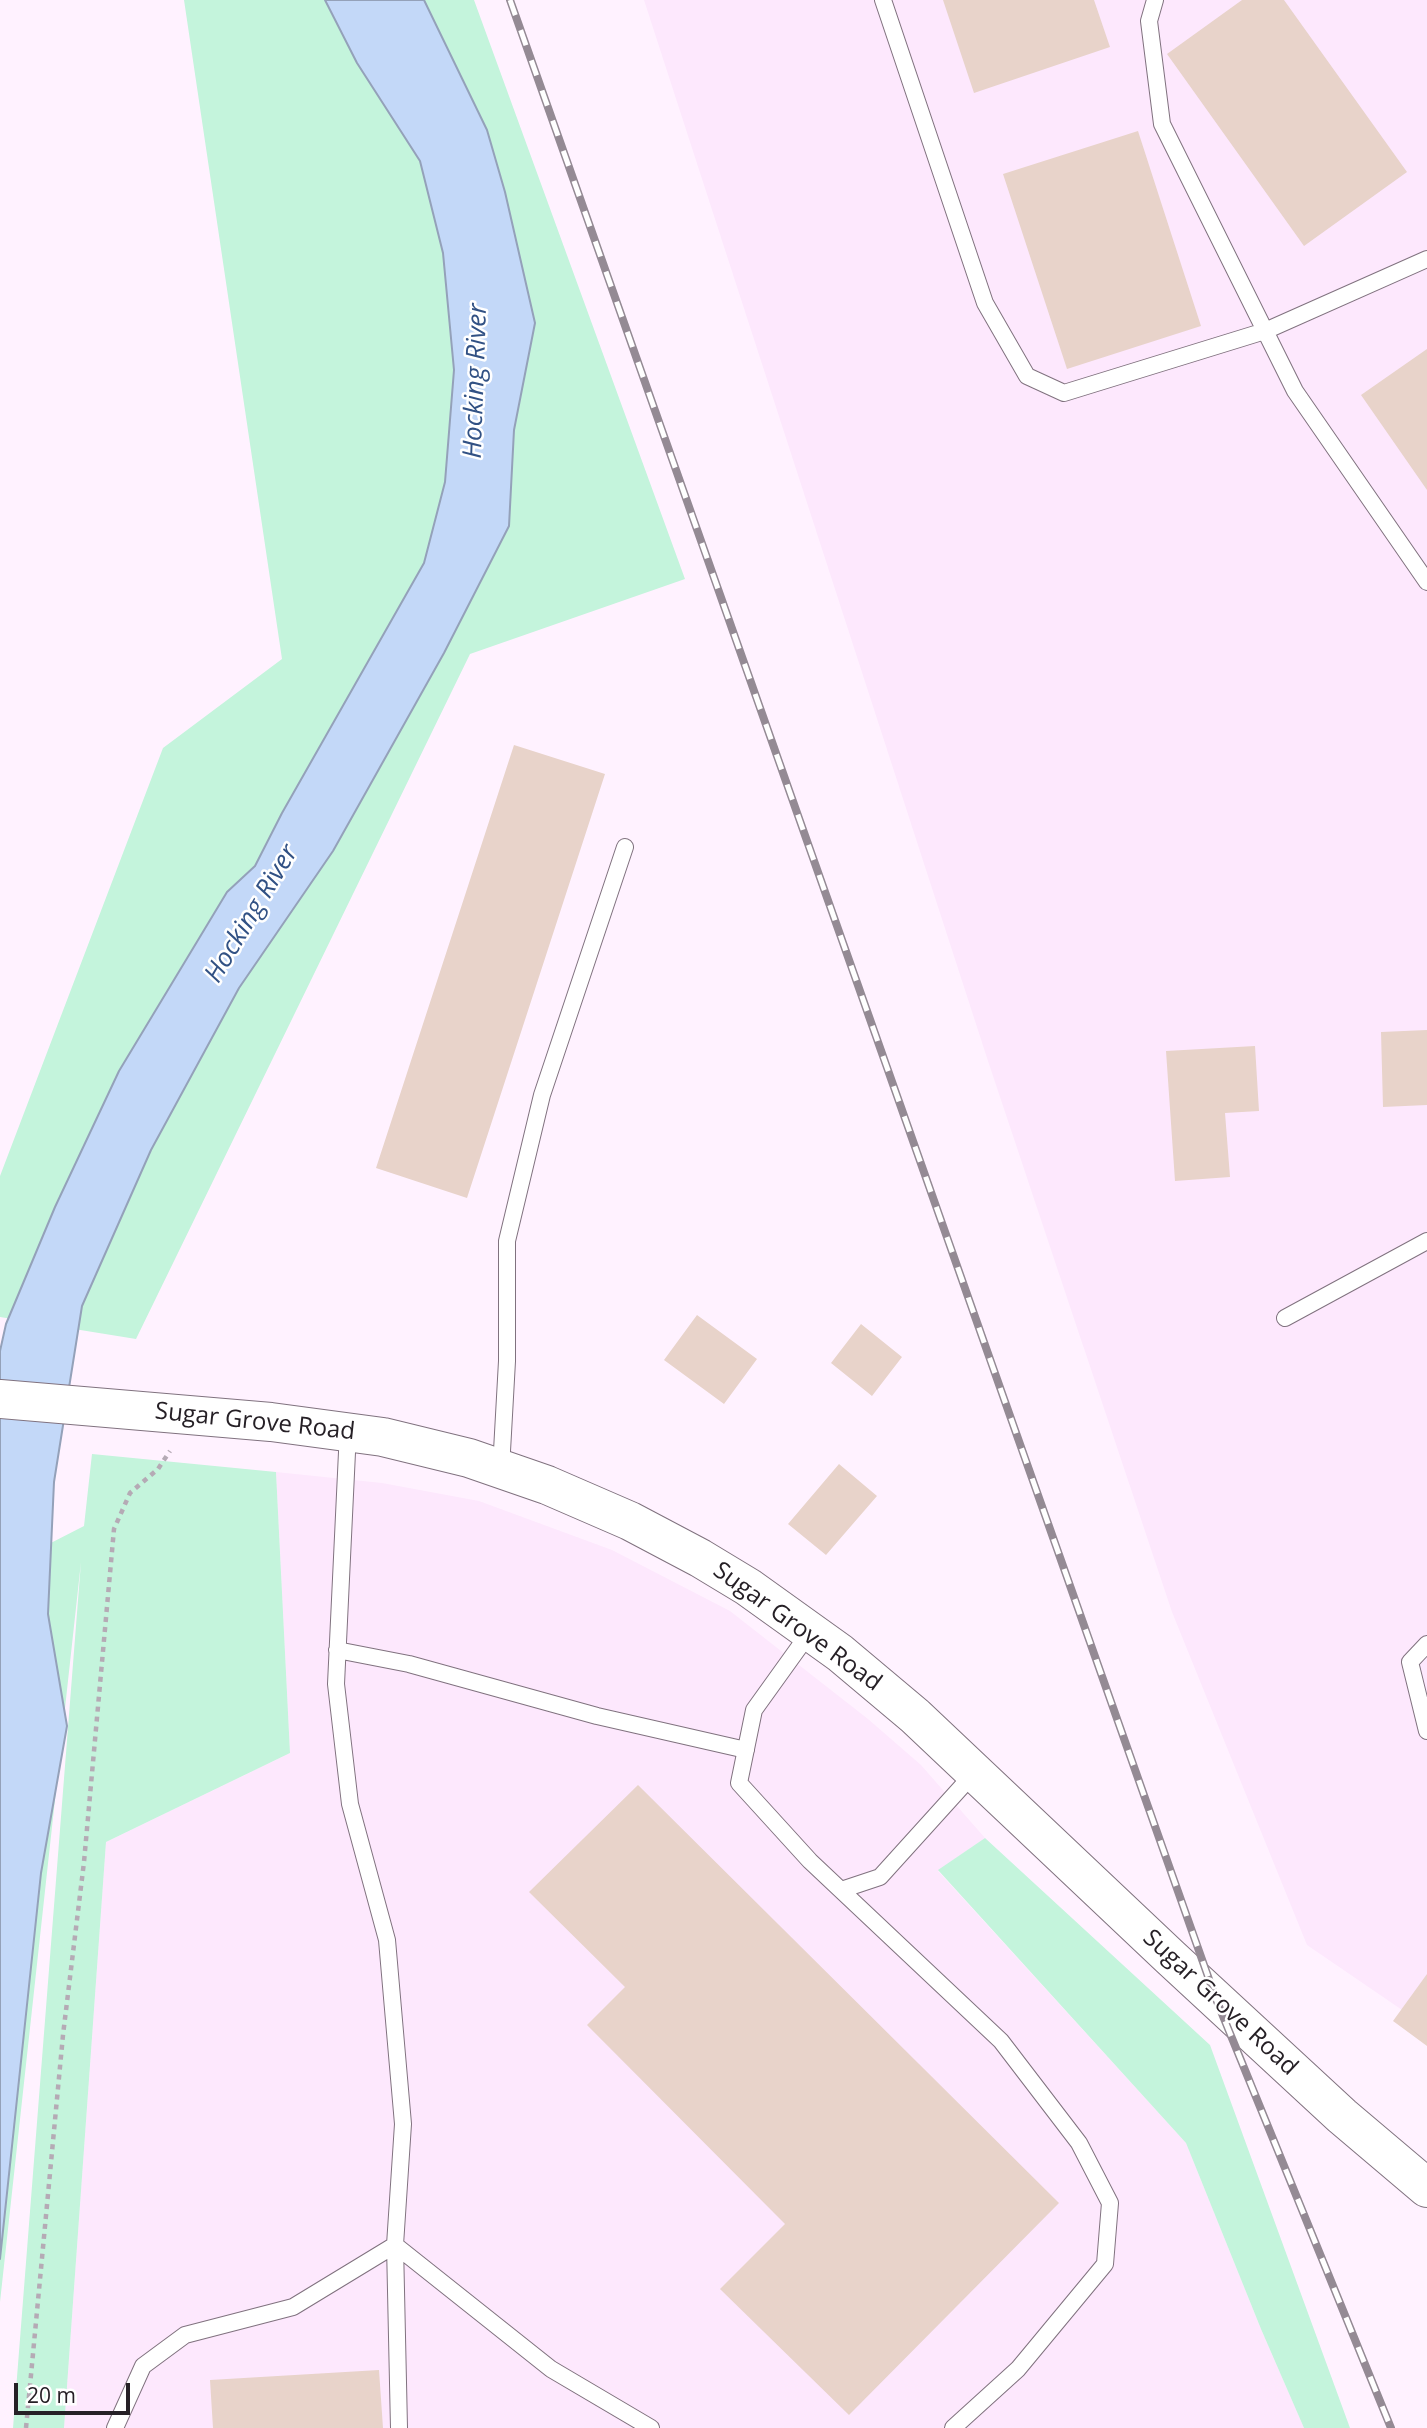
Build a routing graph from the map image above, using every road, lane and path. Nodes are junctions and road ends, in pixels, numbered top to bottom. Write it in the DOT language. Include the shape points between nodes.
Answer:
graph roads {
  1 [pos="883,0"];
  2 [pos="1155,0"];
  3 [pos="1427,259"];
  4 [pos="1265,331"];
  5 [pos="1427,582"];
  6 [pos="625,847"];
  7 [pos="1427,1241"];
  8 [pos="1285,1318"];
  9 [pos="0,1399"];
  10 [pos="178,1413"];
  11 [pos="348,1431"];
  12 [pos="501,1469"];
  13 [pos="810,1632"];
  14 [pos="1427,1644"];
  15 [pos="337,1650"];
  16 [pos="1427,1731"];
  17 [pos="746,1750"];
  18 [pos="975,1772"];
  19 [pos="841,1890"];
  20 [pos="1427,2188"];
  21 [pos="395,2245"];
  22 [pos="26,2428"];
  23 [pos="115,2428"];
  24 [pos="399,2428"];
  25 [pos="651,2428"];
  26 [pos="953,2428"];
  1 -- 4 [label="lane" via="985,303 1027,376 1064,393"];
  2 -- 4 [label="lane" via="1149,21 1162,124"];
  3 -- 4 [label="lane"];
  4 -- 5 [label="lane" via="1295,391"];
  6 -- 12 [label="lane" via="542,1095 507,1241"];
  7 -- 8 [label="lane"];
  9 -- 10 [label="street, Sugar Grove Road"];
  10 -- 11 [label="street, Sugar Grove Road"];
  10 -- 22 [label="path" via="175,1445 158,1469 130,1493 114,1529"];
  11 -- 12 [label="street, Sugar Grove Road"];
  11 -- 15 [label="lane"];
  12 -- 13 [label="street, Sugar Grove Road" via="630,1521 738,1581"];
  13 -- 17 [label="lane" via="754,1710"];
  13 -- 18 [label="street, Sugar Grove Road" via="915,1716"];
  14 -- 16 [label="lane" via="1410,1662"];
  15 -- 17 [label="lane" via="409,1664 597,1716"];
  15 -- 21 [label="lane" via="336,1684 349,1804 387,1940 403,2124"];
  17 -- 19 [label="lane" via="739,1783"];
  18 -- 19 [label="lane" via="880,1877"];
  18 -- 20 [label="street, Sugar Grove Road" via="1342,2116"];
  19 -- 26 [label="lane" via="1001,2041 1079,2143 1110,2203 1105,2264 1018,2369"];
  21 -- 23 [label="lane" via="293,2307 185,2335 143,2366"];
  21 -- 24 [label="lane"];
  21 -- 25 [label="lane" via="551,2370"];
}
